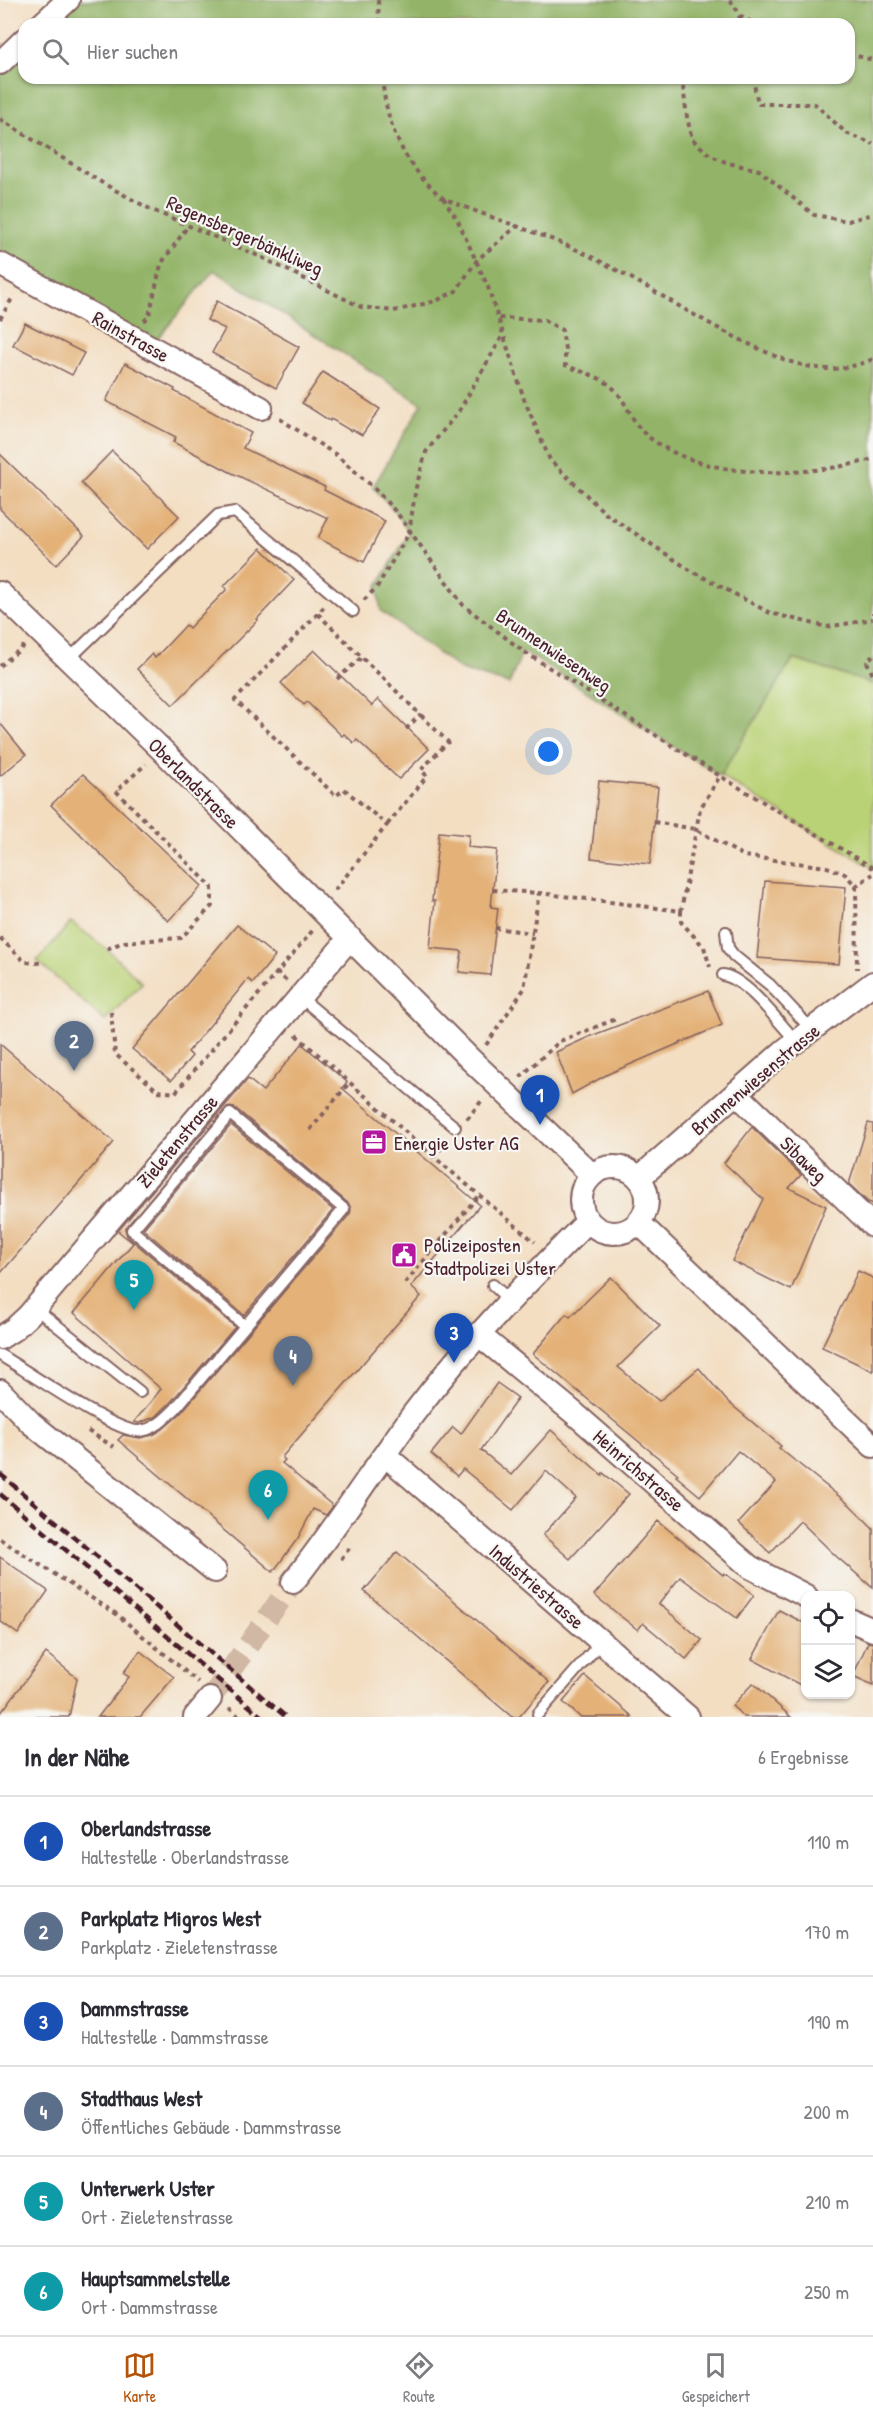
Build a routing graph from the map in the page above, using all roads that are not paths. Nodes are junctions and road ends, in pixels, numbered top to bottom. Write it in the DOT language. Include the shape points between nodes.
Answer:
graph roads {
  1 [pos="68,0"];
  2 [pos="48,18"];
  3 [pos="18,46"];
  4 [pos="0,63"];
  5 [pos="0,264"];
  6 [pos="261,408"];
  7 [pos="0,593"];
  8 [pos="353,611"];
  9 [pos="68,660"];
  10 [pos="726,932"];
  11 [pos="350,938"];
  12 [pos="717,976"];
  13 [pos="865,979"];
  14 [pos="300,996"];
  15 [pos="804,1036"];
  16 [pos="736,1093"];
  17 [pos="457,1128"];
  18 [pos="592,1175"];
  19 [pos="639,1178"];
  20 [pos="588,1221"];
  21 [pos="639,1222"];
  22 [pos="873,1226"];
  23 [pos="493,1285"];
  24 [pos="510,1300"];
  25 [pos="35,1308"];
  26 [pos="245,1326"];
  27 [pos="0,1338"];
  28 [pos="465,1340"];
  29 [pos="0,1355"];
  30 [pos="0,1391"];
  31 [pos="140,1392"];
  32 [pos="873,1446"];
  33 [pos="385,1455"];
  34 [pos="215,1571"];
  35 [pos="293,1582"];
  36 [pos="801,1593"];
  37 [pos="855,1622"];
  38 [pos="873,1630"];
  39 [pos="601,1642"];
  40 [pos="212,1696"];
  41 [pos="538,1714"];
  42 [pos="195,1717"];
  43 [pos="688,1717"];
  1 -- 2 [label="street"];
  3 -- 4 [label="street"];
  5 -- 6 [label="street, Rainstrasse"];
  7 -- 9 [label="street, Oberlandstrasse"];
  8 -- 9 [label="lane" via="235,512 218,515"];
  9 -- 11 [label="street, Oberlandstrasse"];
  10 -- 15 [label="lane" via="728,948 771,985"];
  11 -- 14 [label="street, Zieletenstrasse"];
  11 -- 18 [label="street, Oberlandstrasse"];
  12 -- 15 [label="lane" via="735,978"];
  13 -- 15 [label="street, Brunnenwiesenstrasse"];
  14 -- 17 [label="lane"];
  14 -- 25 [label="street, Zieletenstrasse"];
  15 -- 16 [label="street, Brunnenwiesenstrasse"];
  16 -- 19 [label="street, Brunnenwiesenstrasse"];
  16 -- 22 [label="street, Sibaweg"];
  18 -- 19 [label="street" via="616,1167"];
  18 -- 20 [label="street" via="581,1199"];
  19 -- 21 [label="street" via="647,1201"];
  20 -- 21 [label="street" via="598,1230 612,1233 626,1232"];
  20 -- 24 [label="street"];
  21 -- 32 [label="street"];
  23 -- 24 [label="lane"];
  24 -- 28 [label="street"];
  25 -- 27 [label="street, Zieletenstrasse"];
  25 -- 31 [label="lane"];
  26 -- 26 [label="lane" via="344,1209 230,1114 132,1230"];
  26 -- 29 [label="lane" via="166,1418 141,1431 105,1420"];
  28 -- 33 [label="street"];
  28 -- 36 [label="street, Heinrichstrasse" via="574,1413 750,1567"];
  30 -- 34 [label="street" via="31,1423"];
  33 -- 35 [label="street"];
  33 -- 39 [label="street, Industriestrasse"];
  37 -- 38 [label="street"];
  39 -- 41 [label="lane"];
  39 -- 43 [label="street, Industriestrasse"];
  40 -- 42 [label="street"];
}
